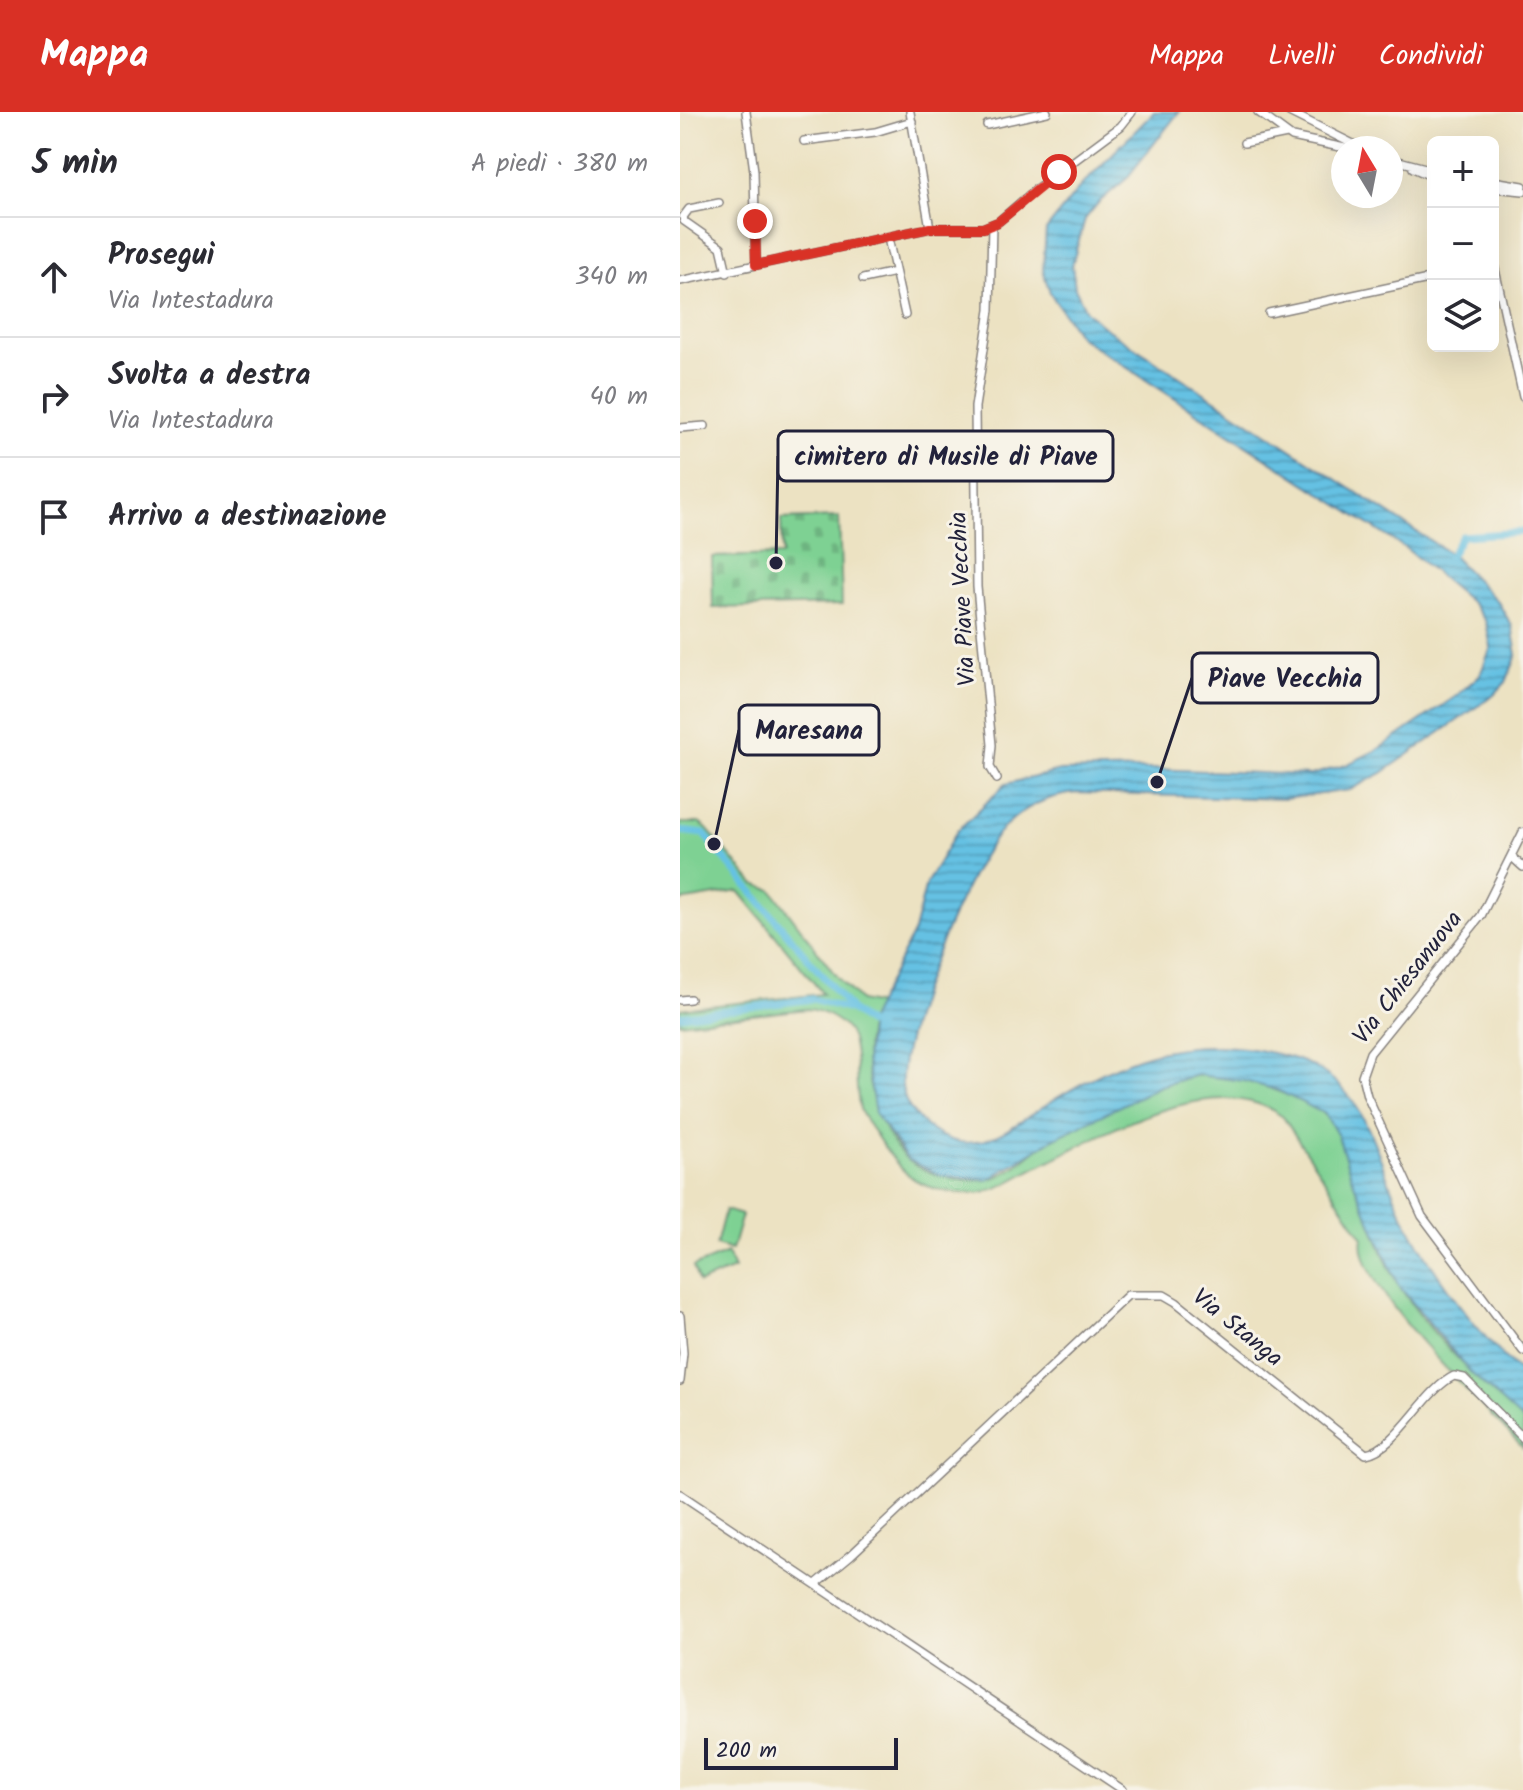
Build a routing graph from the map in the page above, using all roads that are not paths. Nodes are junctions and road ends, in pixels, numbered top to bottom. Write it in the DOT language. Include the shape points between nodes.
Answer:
graph roads {
  1 [pos="746,112"];
  2 [pos="910,112"];
  3 [pos="1047,112"];
  4 [pos="1132,112"];
  5 [pos="1258,112"];
  6 [pos="1289,112"];
  7 [pos="912,121"];
  8 [pos="987,125"];
  9 [pos="1287,134"];
  10 [pos="1332,136"];
  11 [pos="804,141"];
  12 [pos="1244,143"];
  13 [pos="1331,143"];
  14 [pos="1403,163"];
  15 [pos="1408,165"];
  16 [pos="1427,169"];
  17 [pos="1427,174"];
  18 [pos="1499,182"];
  19 [pos="1499,188"];
  20 [pos="1523,188"];
  21 [pos="719,203"];
  22 [pos="992,225"];
  23 [pos="930,228"];
  24 [pos="888,238"];
  25 [pos="756,265"];
  26 [pos="895,272"];
  27 [pos="727,273"];
  28 [pos="863,279"];
  29 [pos="1427,279"];
  30 [pos="1497,280"];
  31 [pos="680,281"];
  32 [pos="1269,313"];
  33 [pos="905,315"];
  34 [pos="1523,397"];
  35 [pos="705,426"];
  36 [pos="680,428"];
  37 [pos="997,779"];
  38 [pos="1523,832"];
  39 [pos="1512,857"];
  40 [pos="1523,867"];
  41 [pos="690,999"];
  42 [pos="680,1000"];
  43 [pos="680,1316"];
  44 [pos="1523,1351"];
  45 [pos="681,1371"];
  46 [pos="680,1381"];
  47 [pos="1523,1438"];
  48 [pos="680,1494"];
  49 [pos="817,1583"];
  50 [pos="1123,1790"];
  1 -- 25 [label="street" via="754,171"];
  2 -- 7 [label="street"];
  3 -- 8 [label="street"];
  4 -- 22 [label="street"];
  5 -- 9 [label="street"];
  6 -- 10 [label="street"];
  7 -- 11 [label="street" via="875,132"];
  7 -- 23 [label="street"];
  9 -- 12 [label="street"];
  9 -- 13 [label="street"];
  14 -- 15 [label="street"];
  15 -- 16 [label="street"];
  15 -- 17 [label="street"];
  18 -- 20 [label="street"];
  19 -- 20 [label="street"];
  21 -- 27 [label="street" via="689,209 683,217 721,247"];
  22 -- 23 [label="street"];
  22 -- 37 [label="street, Via Piave Vecchia" via="990,310 975,417 977,587 990,767"];
  23 -- 24 [label="street"];
  24 -- 25 [label="street"];
  24 -- 26 [label="street"];
  25 -- 27 [label="street"];
  26 -- 28 [label="street"];
  26 -- 33 [label="street"];
  27 -- 31 [label="street"];
  29 -- 32 [label="street"];
  30 -- 34 [label="street"];
  35 -- 36 [label="street"];
  38 -- 39 [label="street, Via Chiesanuova"];
  39 -- 40 [label="street"];
  39 -- 44 [label="street, Via Chiesanuova" via="1481,916 1370,1053 1362,1076 1422,1216"];
  41 -- 42 [label="street"];
  43 -- 45 [label="street"];
  45 -- 46 [label="street"];
  47 -- 49 [label="street, Via Stanga" via="1464,1378 1454,1376 1376,1451 1366,1454 1176,1302 1164,1295 1128,1295"];
  48 -- 49 [label="street"];
  49 -- 50 [label="street"];
}
